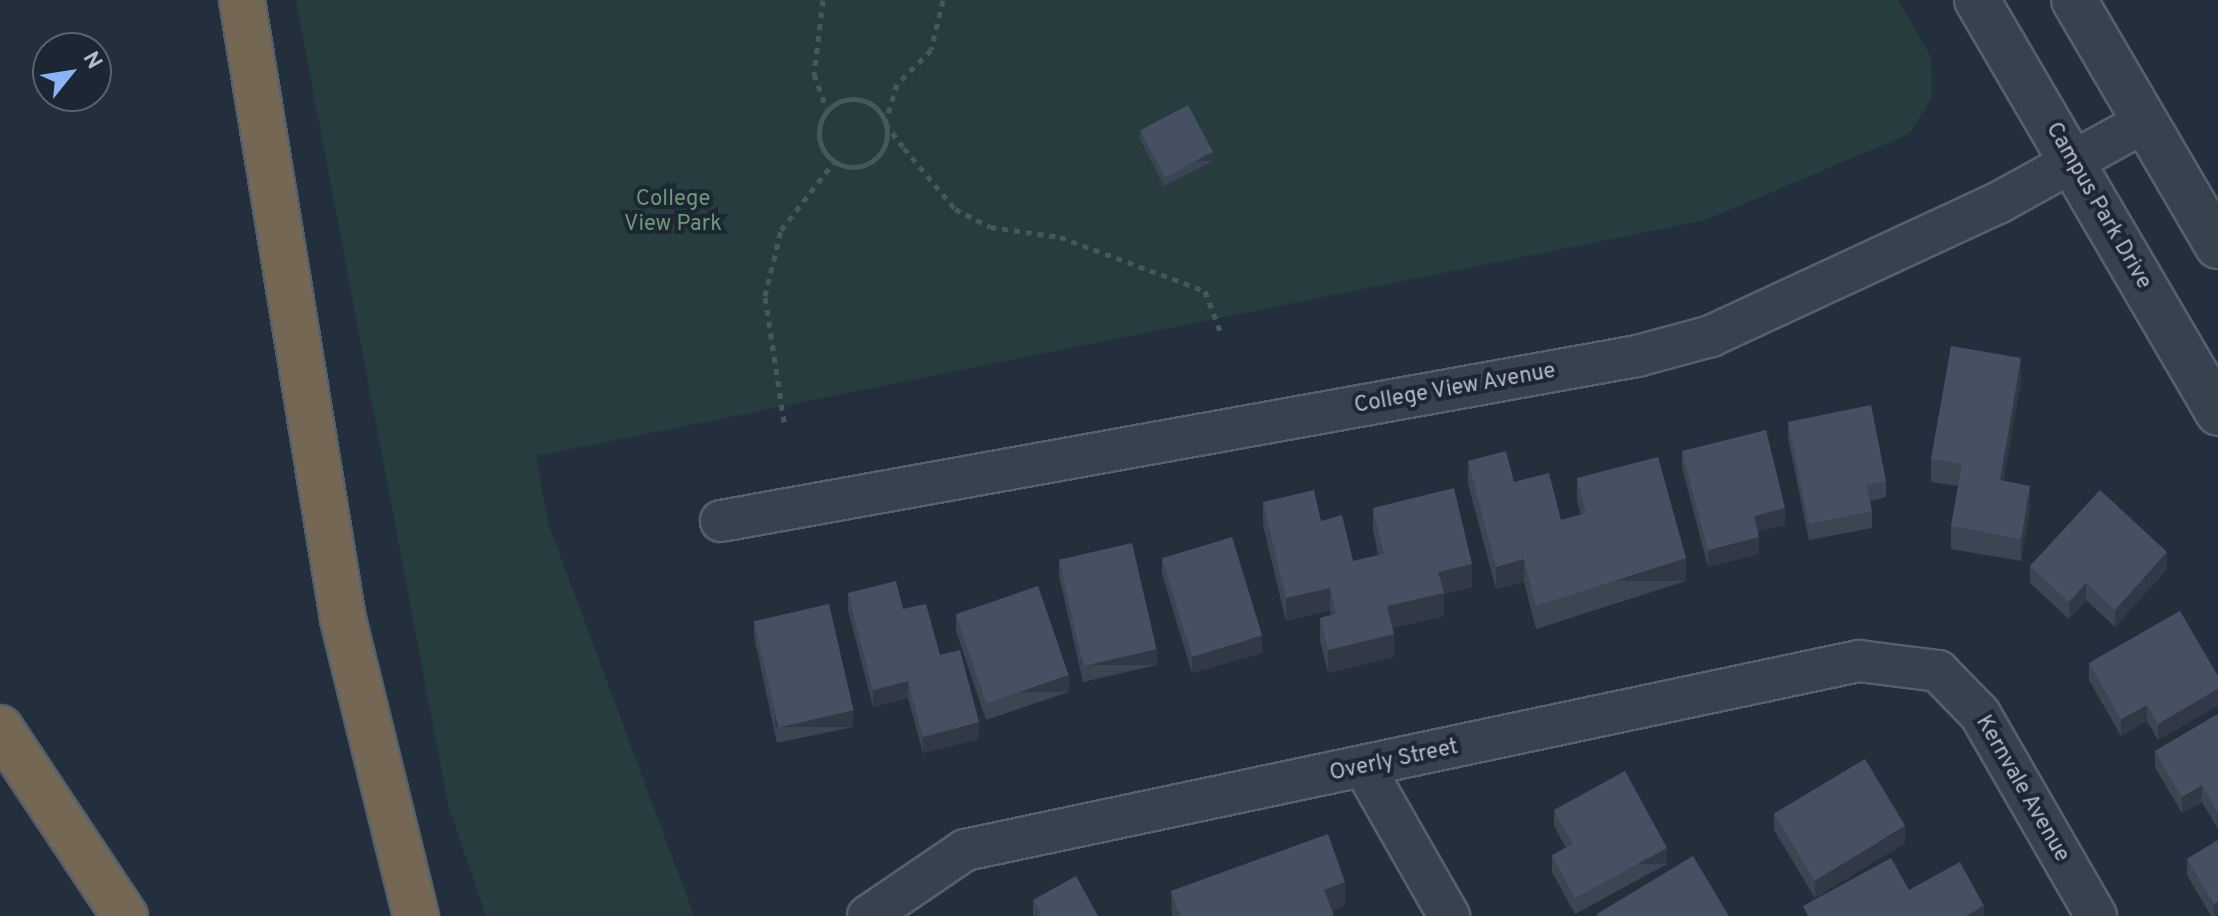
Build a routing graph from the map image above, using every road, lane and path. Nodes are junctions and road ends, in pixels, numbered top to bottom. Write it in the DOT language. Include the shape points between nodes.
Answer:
graph roads {
  1 [pos="242,0"];
  2 [pos="823,0"];
  3 [pos="943,0"];
  4 [pos="1977,0"];
  5 [pos="2074,0"];
  6 [pos="827,109"];
  7 [pos="2145,122"];
  8 [pos="885,123"];
  9 [pos="834,162"];
  10 [pos="2073,164"];
  11 [pos="2218,246"];
  12 [pos="1220,331"];
  13 [pos="2218,413"];
  14 [pos="784,422"];
  15 [pos="721,521"];
  16 [pos="1938,671"];
  17 [pos="0,728"];
  18 [pos="1364,767"];
  19 [pos="125,916"];
  20 [pos="416,916"];
  21 [pos="868,916"];
  22 [pos="1449,916"];
  23 [pos="2096,916"];
  1 -- 20 [label="highway" via="343,619"];
  2 -- 6 [label="path" via="814,74"];
  3 -- 8 [label="path" via="931,50 897,84"];
  4 -- 10 [label="street, Campus Park Drive"];
  5 -- 7 [label="street"];
  6 -- 8 [label="path" via="860,99"];
  6 -- 9 [label="path" via="819,143"];
  7 -- 10 [label="street, College View Avenue"];
  7 -- 11 [label="street"];
  8 -- 9 [label="path" via="886,144 874,160 854,168"];
  8 -- 12 [label="path" via="955,209 990,227 1060,237 1205,291"];
  9 -- 14 [label="path" via="781,230 765,296"];
  10 -- 13 [label="street, Campus Park Drive"];
  10 -- 15 [label="street, College View Avenue" via="1711,336 1637,356"];
  16 -- 18 [label="street, Overly Street" via="1859,661"];
  16 -- 23 [label="street, Kernvale Avenue" via="1980,714"];
  17 -- 19 [label="highway"];
  18 -- 21 [label="street, Overly Street" via="965,850"];
  18 -- 22 [label="street"];
}
